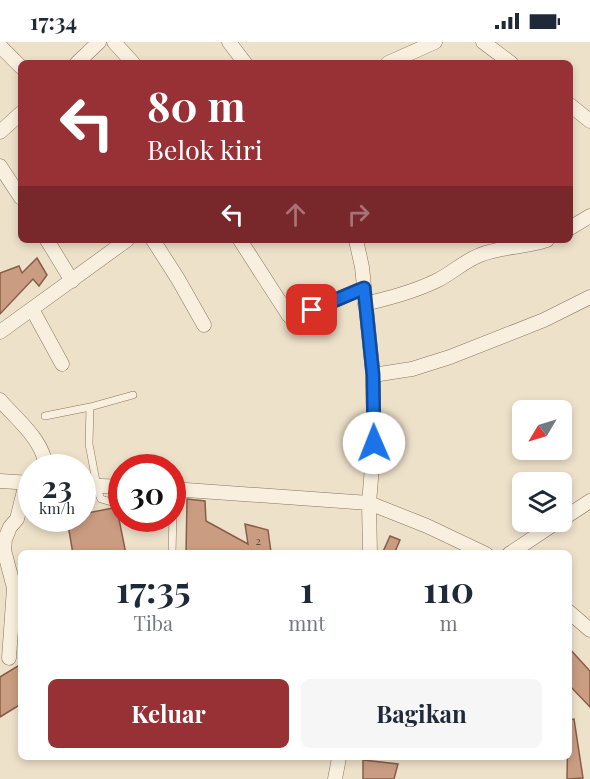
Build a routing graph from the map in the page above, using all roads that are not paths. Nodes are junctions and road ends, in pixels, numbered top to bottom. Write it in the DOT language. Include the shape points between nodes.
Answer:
graph roads {
  1 [pos="99,42"];
  2 [pos="114,42"];
  3 [pos="229,42"];
  4 [pos="435,42"];
  5 [pos="483,42"];
  6 [pos="0,46"];
  7 [pos="80,60"];
  8 [pos="130,60"];
  9 [pos="243,60"];
  10 [pos="395,60"];
  11 [pos="507,60"];
  12 [pos="18,64"];
  13 [pos="573,107"];
  14 [pos="18,116"];
  15 [pos="590,121"];
  16 [pos="0,132"];
  17 [pos="0,166"];
  18 [pos="18,193"];
  19 [pos="590,216"];
  20 [pos="573,226"];
  21 [pos="49,243"];
  22 [pos="123,243"];
  23 [pos="155,243"];
  24 [pos="242,243"];
  25 [pos="356,243"];
  26 [pos="535,243"];
  27 [pos="72,281"];
  28 [pos="364,288"];
  29 [pos="590,297"];
  30 [pos="365,304"];
  31 [pos="32,309"];
  32 [pos="204,325"];
  33 [pos="0,332"];
  34 [pos="62,364"];
  35 [pos="373,375"];
  36 [pos="133,395"];
  37 [pos="0,400"];
  38 [pos="90,407"];
  39 [pos="45,416"];
  40 [pos="43,454"];
  41 [pos="0,481"];
  42 [pos="18,482"];
  43 [pos="97,485"];
  44 [pos="108,486"];
  45 [pos="186,490"];
  46 [pos="590,501"];
  47 [pos="108,502"];
  48 [pos="369,503"];
  49 [pos="572,513"];
  50 [pos="18,516"];
  51 [pos="173,532"];
  52 [pos="542,532"];
  53 [pos="172,550"];
  54 [pos="370,550"];
  55 [pos="478,550"];
  56 [pos="515,550"];
  57 [pos="572,614"];
  58 [pos="590,630"];
  59 [pos="9,658"];
  60 [pos="339,760"];
  61 [pos="335,779"];
  1 -- 7 [label="street"];
  2 -- 8 [label="street"];
  3 -- 9 [label="street"];
  4 -- 10 [label="street"];
  5 -- 11 [label="street"];
  6 -- 12 [label="street"];
  13 -- 15 [label="street"];
  14 -- 16 [label="street"];
  17 -- 18 [label="street"];
  19 -- 20 [label="street"];
  21 -- 27 [label="street"];
  22 -- 27 [label="street"];
  23 -- 32 [label="street"];
  24 -- 28 [label="street" via="289,316 295,317"];
  25 -- 28 [label="street"];
  26 -- 30 [label="street" via="501,247 403,295"];
  27 -- 31 [label="street"];
  28 -- 30 [label="street"];
  29 -- 35 [label="street" via="544,320 450,357 412,369"];
  30 -- 35 [label="street"];
  31 -- 33 [label="street"];
  31 -- 34 [label="street"];
  35 -- 48 [label="street" via="374,443"];
  36 -- 38 [label="lane"];
  37 -- 40 [label="street"];
  38 -- 39 [label="lane"];
  38 -- 43 [label="lane" via="89,444"];
  41 -- 42 [label="street"];
  43 -- 44 [label="street"];
  43 -- 47 [label="lane" via="101,500"];
  45 -- 48 [label="street"];
  46 -- 49 [label="street"];
  48 -- 54 [label="street"];
  48 -- 55 [label="street"];
  50 -- 59 [label="street" via="5,538 4,550 14,588"];
  51 -- 53 [label="lane"];
  52 -- 56 [label="street"];
  57 -- 58 [label="street"];
  60 -- 61 [label="street"];
}
